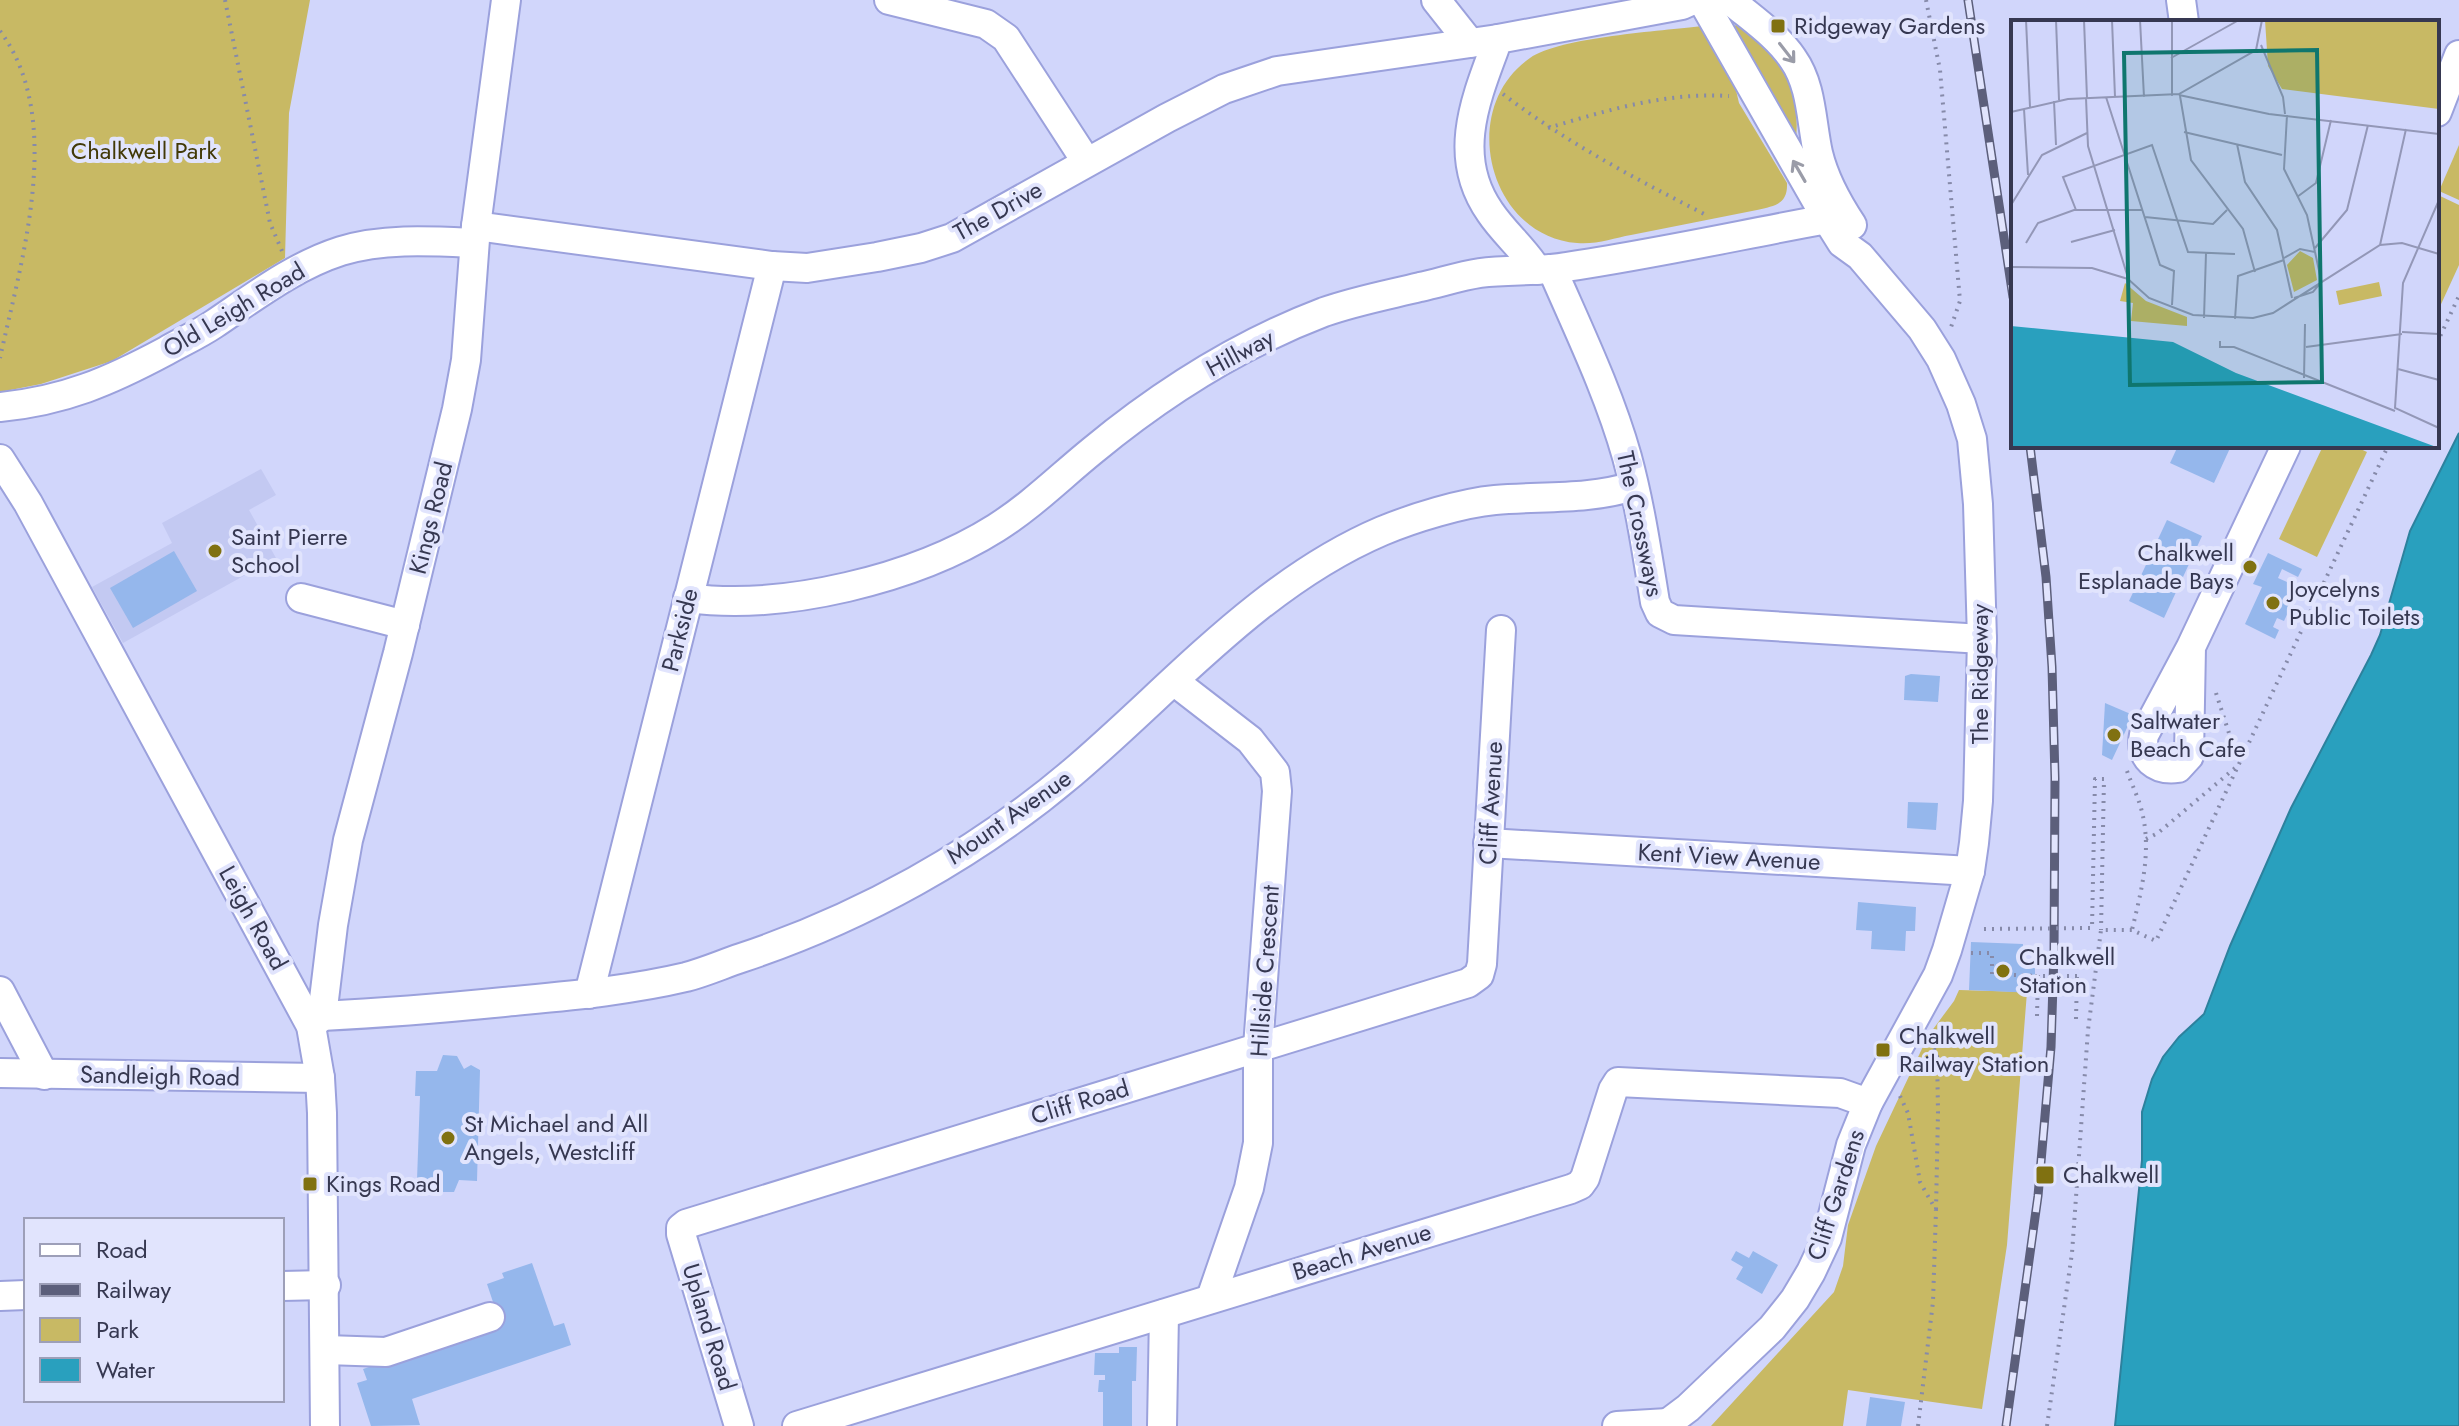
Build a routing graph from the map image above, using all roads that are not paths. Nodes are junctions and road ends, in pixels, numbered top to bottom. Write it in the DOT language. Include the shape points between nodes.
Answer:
graph roads {
  1 [pos="506,0"];
  2 [pos="889,0"];
  3 [pos="1436,0"];
  4 [pos="1693,0"];
  5 [pos="1702,0"];
  6 [pos="1730,0"];
  7 [pos="2181,0"];
  8 [pos="2184,20"];
  9 [pos="1498,39"];
  10 [pos="1470,43"];
  11 [pos="2459,55"];
  12 [pos="2439,107"];
  13 [pos="1086,161"];
  14 [pos="1835,215"];
  15 [pos="475,235"];
  16 [pos="772,266"];
  17 [pos="1545,270"];
  18 [pos="0,407"];
  19 [pos="2285,448"];
  20 [pos="0,459"];
  21 [pos="1633,486"];
  22 [pos="301,598"];
  23 [pos="688,598"];
  24 [pos="405,625"];
  25 [pos="1501,630"];
  26 [pos="1982,639"];
  27 [pos="2191,647"];
  28 [pos="1175,682"];
  29 [pos="1488,843"];
  30 [pos="1970,871"];
  31 [pos="1479,975"];
  32 [pos="0,991"];
  33 [pos="589,994"];
  34 [pos="317,1021"];
  35 [pos="1258,1047"];
  36 [pos="0,1073"];
  37 [pos="44,1075"];
  38 [pos="320,1078"];
  39 [pos="1868,1103"];
  40 [pos="681,1228"];
  41 [pos="326,1285"];
  42 [pos="284,1286"];
  43 [pos="24,1295"];
  44 [pos="0,1296"];
  45 [pos="1211,1298"];
  46 [pos="1164,1314"];
  47 [pos="490,1317"];
  48 [pos="326,1350"];
  49 [pos="1668,1424"];
  50 [pos="325,1426"];
  51 [pos="739,1426"];
  52 [pos="797,1426"];
  53 [pos="1162,1426"];
  54 [pos="1617,1426"];
  1 -- 15 [label="street, Kings Road"];
  2 -- 13 [label="street" via="997,30"];
  3 -- 10 [label="street"];
  4 -- 9 [label="street"];
  14 -- 5 [label="street, The Ridgeway, one-way" via="1756,97"];
  6 -- 14 [label="street, The Ridgeway, one-way" via="1779,42 1804,80"];
  7 -- 8 [label="street"];
  9 -- 10 [label="street, The Drive"];
  9 -- 17 [label="street" via="1474,104 1469,152 1489,211"];
  10 -- 13 [label="street, The Drive" via="1277,71 1224,89"];
  11 -- 12 [label="street"];
  13 -- 16 [label="street, The Drive" via="952,238 807,268"];
  14 -- 17 [label="street, Hillway" via="1653,254"];
  14 -- 26 [label="street, The Ridgeway" via="1842,243 1860,256 1922,329 1961,404 1976,466"];
  15 -- 16 [label="street, The Drive"];
  15 -- 18 [label="street, Old Leigh Road" via="341,251 292,272 210,327 124,373 60,398"];
  15 -- 24 [label="street, Kings Road" via="466,360"];
  16 -- 23 [label="street, Parkside"];
  17 -- 21 [label="street, The Crossways" via="1611,411"];
  17 -- 23 [label="street, Hillway" via="1481,273 1366,299 1285,329 1150,405 995,529 928,560 813,594 717,602"];
  19 -- 27 [label="street"];
  20 -- 34 [label="street, Leigh Road"];
  21 -- 26 [label="street, The Crossways" via="1655,602 1660,613 1674,620"];
  21 -- 28 [label="street, Mount Avenue" via="1465,505 1383,530 1275,593"];
  22 -- 24 [label="street"];
  23 -- 33 [label="street, Parkside"];
  24 -- 34 [label="street, Kings Road" via="348,840"];
  25 -- 29 [label="street, Cliff Avenue"];
  26 -- 30 [label="street, The Ridgeway" via="1978,801"];
  27 -- 27 [label="street" via="2189,756 2178,768 2167,770 2151,763 2144,735"];
  28 -- 33 [label="street, Mount Avenue" via="992,835 891,895 795,940 701,972"];
  28 -- 35 [label="street, Hillside Crescent" via="1250,740 1275,772"];
  29 -- 30 [label="street, Kent View Avenue"];
  29 -- 31 [label="street, Cliff Avenue"];
  30 -- 39 [label="street, The Ridgeway" via="1938,975"];
  31 -- 35 [label="street, Cliff Road" via="1468,983"];
  32 -- 37 [label="street"];
  33 -- 34 [label="street, Mount Avenue"];
  34 -- 38 [label="street, Leigh Road"];
  35 -- 40 [label="street, Cliff Road"];
  35 -- 45 [label="street, Hillside Crescent" via="1258,1143 1249,1188"];
  36 -- 37 [label="street, Sandleigh Road"];
  37 -- 38 [label="street, Sandleigh Road"];
  38 -- 41 [label="street, Leigh Road"];
  39 -- 45 [label="street, Beach Avenue" via="1840,1093 1618,1082 1580,1185"];
  39 -- 49 [label="street, Cliff Gardens" via="1851,1145 1827,1238 1795,1299 1772,1328"];
  40 -- 51 [label="street, Upland Road"];
  41 -- 42 [label="street"];
  41 -- 48 [label="street, Leigh Road"];
  43 -- 44 [label="street"];
  45 -- 46 [label="street, Beach Avenue"];
  46 -- 52 [label="street, Beach Avenue"];
  46 -- 53 [label="street"];
  47 -- 48 [label="street" via="386,1352"];
  48 -- 50 [label="street, Leigh Road"];
  49 -- 54 [label="street"];
}
